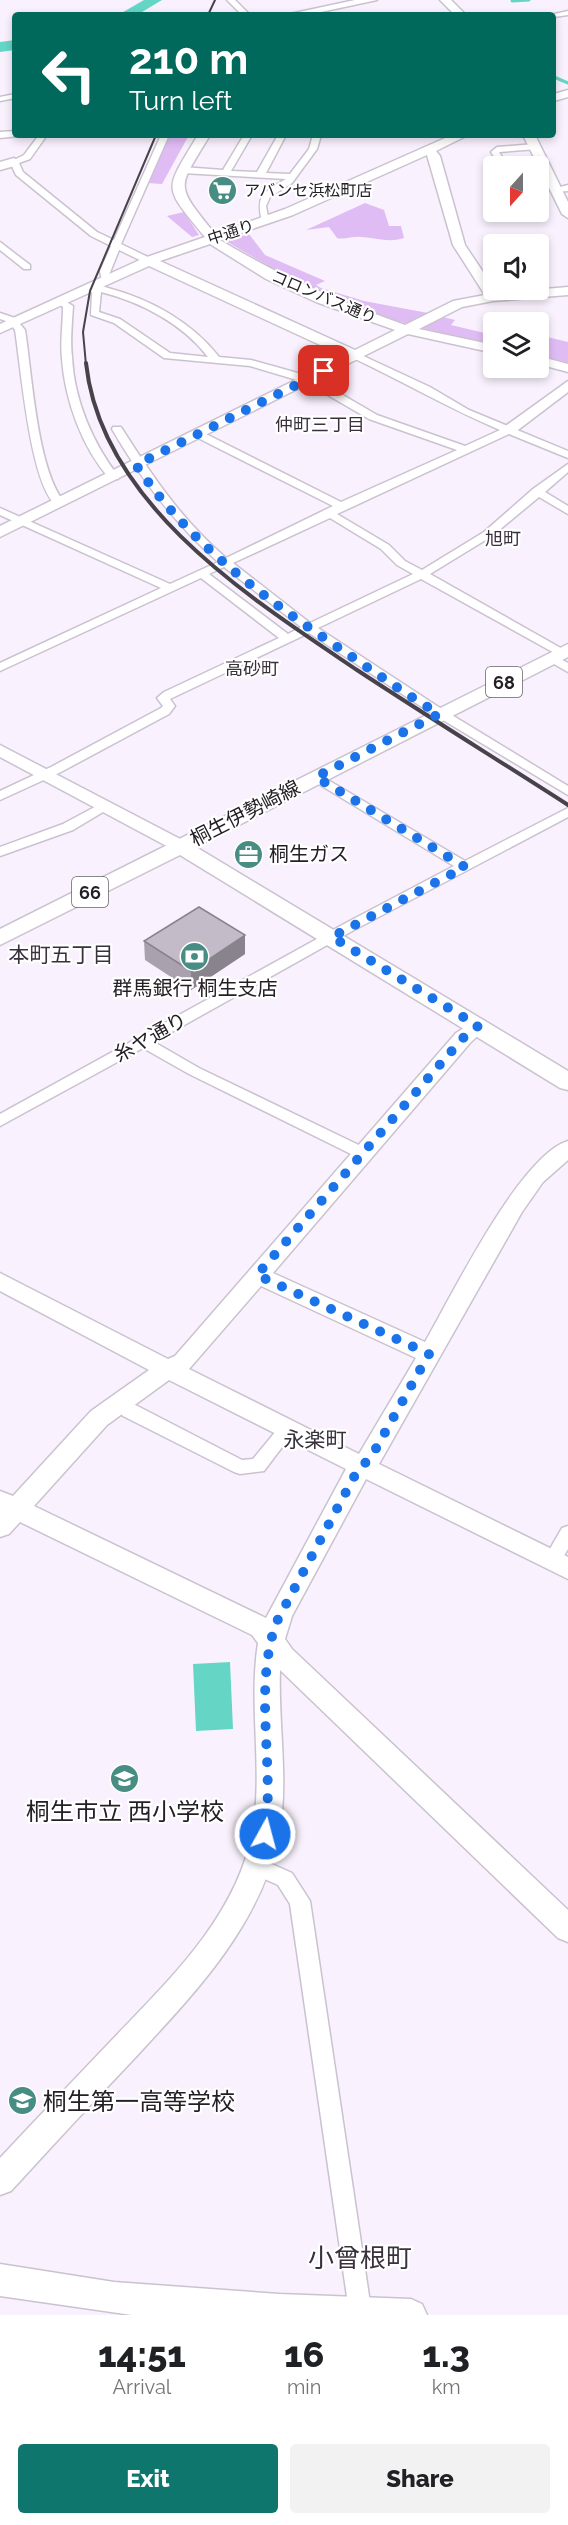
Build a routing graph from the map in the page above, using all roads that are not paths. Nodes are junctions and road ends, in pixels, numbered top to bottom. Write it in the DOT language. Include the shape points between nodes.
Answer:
graph roads {
  1 [pos="231,0"];
  2 [pos="371,0"];
  3 [pos="445,0"];
  4 [pos="344,5"];
  5 [pos="243,12"];
  6 [pos="306,12"];
  7 [pos="350,12"];
  8 [pos="458,12"];
  9 [pos="41,138"];
  10 [pos="164,138"];
  11 [pos="202,138"];
  12 [pos="246,138"];
  13 [pos="280,138"];
  14 [pos="316,138"];
  15 [pos="431,138"];
  16 [pos="455,138"];
  17 [pos="531,138"];
  18 [pos="435,147"];
  19 [pos="536,147"];
  20 [pos="498,156"];
  21 [pos="540,156"];
  22 [pos="14,162"];
  23 [pos="0,166"];
  24 [pos="183,170"];
  25 [pos="549,171"];
  26 [pos="226,172"];
  27 [pos="260,175"];
  28 [pos="292,177"];
  29 [pos="562,189"];
  30 [pos="568,214"];
  31 [pos="266,221"];
  32 [pos="212,239"];
  33 [pos="114,244"];
  34 [pos="0,245"];
  35 [pos="149,261"];
  36 [pos="27,267"];
  37 [pos="108,279"];
  38 [pos="483,282"];
  39 [pos="94,287"];
  40 [pos="568,291"];
  41 [pos="549,293"];
  42 [pos="483,299"];
  43 [pos="60,301"];
  44 [pos="0,316"];
  45 [pos="15,322"];
  46 [pos="410,328"];
  47 [pos="0,329"];
  48 [pos="483,347"];
  49 [pos="356,356"];
  50 [pos="216,360"];
  51 [pos="549,363"];
  52 [pos="568,368"];
  53 [pos="307,380"];
  54 [pos="568,385"];
  55 [pos="117,429"];
  56 [pos="509,430"];
  57 [pos="198,434"];
  58 [pos="467,450"];
  59 [pos="568,455"];
  60 [pos="136,465"];
  61 [pos="568,467"];
  62 [pos="114,477"];
  63 [pos="537,491"];
  64 [pos="60,503"];
  65 [pos="341,506"];
  66 [pos="0,511"];
  67 [pos="568,511"];
  68 [pos="330,514"];
  69 [pos="24,520"];
  70 [pos="0,532"];
  71 [pos="223,562"];
  72 [pos="201,573"];
  73 [pos="421,574"];
  74 [pos="168,587"];
  75 [pos="309,628"];
  76 [pos="286,638"];
  77 [pos="562,657"];
  78 [pos="0,667"];
  79 [pos="439,714"];
  80 [pos="0,750"];
  81 [pos="44,775"];
  82 [pos="316,777"];
  83 [pos="568,791"];
  84 [pos="0,796"];
  85 [pos="104,806"];
  86 [pos="568,812"];
  87 [pos="180,846"];
  88 [pos="0,852"];
  89 [pos="465,867"];
  90 [pos="332,937"];
  91 [pos="0,938"];
  92 [pos="478,1026"];
  93 [pos="142,1041"];
  94 [pos="568,1082"];
  95 [pos="0,1121"];
  96 [pos="568,1148"];
  97 [pos="364,1154"];
  98 [pos="257,1275"];
  99 [pos="0,1281"];
  100 [pos="429,1354"];
  101 [pos="169,1370"];
  102 [pos="118,1402"];
  103 [pos="287,1430"];
  104 [pos="362,1467"];
  105 [pos="6,1513"];
  106 [pos="568,1533"];
  107 [pos="560,1565"];
  108 [pos="271,1638"];
  109 [pos="256,1866"];
  110 [pos="568,1929"];
  111 [pos="0,2180"];
  112 [pos="0,2280"];
  113 [pos="365,2313"];
  114 [pos="411,2315"];
  1 -- 5 [label="street"];
  2 -- 4 [label="street"];
  3 -- 8 [label="street"];
  4 -- 6 [label="street"];
  4 -- 7 [label="street"];
  9 -- 22 [label="street" via="27,156"];
  10 -- 33 [label="street"];
  11 -- 24 [label="street, コロンバス通り"];
  12 -- 26 [label="street"];
  13 -- 27 [label="street"];
  14 -- 28 [label="street" via="313,149"];
  15 -- 18 [label="street"];
  16 -- 18 [label="street, 中通り"];
  17 -- 19 [label="street"];
  18 -- 31 [label="street, 中通り"];
  18 -- 38 [label="street" via="434,156 459,245"];
  19 -- 20 [label="street" via="497,150"];
  19 -- 21 [label="street"];
  22 -- 23 [label="street"];
  22 -- 33 [label="street" via="21,177 94,234"];
  24 -- 26 [label="street"];
  24 -- 32 [label="street, コロンバス通り" via="178,193"];
  25 -- 29 [label="street"];
  26 -- 27 [label="street"];
  27 -- 28 [label="street"];
  28 -- 31 [label="street" via="266,196 262,206"];
  29 -- 30 [label="street"];
  31 -- 32 [label="street, 中通り"];
  32 -- 35 [label="street, 中通り"];
  32 -- 46 [label="street, コロンバス通り" via="293,287"];
  33 -- 35 [label="street"];
  33 -- 37 [label="street" via="104,275"];
  34 -- 36 [label="street"];
  35 -- 37 [label="street, 中通り"];
  35 -- 49 [label="street"];
  37 -- 39 [label="street, 中通り"];
  39 -- 43 [label="street, 中通り"];
  39 -- 50 [label="street" via="153,309 206,347"];
  39 -- 50 [label="street" via="94,313 117,321 164,355"];
  40 -- 41 [label="street"];
  42 -- 46 [label="street" via="462,303"];
  43 -- 45 [label="street, 中通り"];
  43 -- 62 [label="street" via="68,306 67,361 79,413 91,442"];
  44 -- 45 [label="street"];
  45 -- 47 [label="street, 中通り"];
  45 -- 64 [label="street" via="20,330 39,457"];
  46 -- 48 [label="street, コロンバス通り"];
  46 -- 49 [label="street"];
  49 -- 53 [label="street"];
  49 -- 56 [label="street" via="460,410"];
  50 -- 53 [label="street" via="261,364"];
  51 -- 52 [label="street"];
  53 -- 57 [label="street"];
  53 -- 58 [label="street" via="366,414"];
  54 -- 56 [label="street"];
  55 -- 60 [label="street"];
  56 -- 58 [label="street"];
  56 -- 59 [label="street"];
  57 -- 60 [label="street"];
  57 -- 65 [label="street"];
  58 -- 65 [label="street"];
  60 -- 62 [label="street"];
  60 -- 71 [label="street" via="185,526"];
  61 -- 63 [label="street"];
  62 -- 64 [label="street"];
  63 -- 67 [label="street"];
  63 -- 73 [label="street" via="488,534"];
  64 -- 69 [label="street"];
  65 -- 68 [label="street"];
  66 -- 69 [label="street"];
  68 -- 71 [label="street"];
  68 -- 73 [label="street"];
  69 -- 70 [label="street"];
  69 -- 74 [label="street"];
  71 -- 72 [label="street"];
  71 -- 75 [label="street"];
  72 -- 74 [label="street"];
  72 -- 76 [label="street"];
  73 -- 75 [label="street"];
  73 -- 77 [label="street"];
  74 -- 78 [label="street"];
  75 -- 76 [label="street"];
  75 -- 79 [label="street"];
  76 -- 81 [label="street" via="163,698 169,706 165,711"];
  77 -- 79 [label="main road, 桐生伊勢崎線 / 68"];
  79 -- 82 [label="main road, 桐生伊勢崎線 / 68"];
  79 -- 83 [label="street"];
  80 -- 81 [label="street"];
  81 -- 84 [label="street"];
  81 -- 85 [label="street"];
  82 -- 87 [label="main road, 桐生伊勢崎線 / 68"];
  82 -- 89 [label="street"];
  85 -- 87 [label="street"];
  85 -- 88 [label="street" via="68,827"];
  86 -- 89 [label="street, 糸ヤ通り"];
  87 -- 90 [label="main road"];
  87 -- 91 [label="main road, 66"];
  89 -- 90 [label="street, 糸ヤ通り"];
  90 -- 92 [label="main road"];
  90 -- 93 [label="street, 糸ヤ通り"];
  92 -- 94 [label="main road"];
  92 -- 97 [label="street" via="463,1038"];
  93 -- 95 [label="street, 糸ヤ通り"];
  93 -- 97 [label="street" via="194,1071"];
  96 -- 100 [label="street" via="536,1177 514,1207"];
  97 -- 98 [label="street"];
  98 -- 100 [label="street"];
  98 -- 101 [label="street" via="183,1362"];
  99 -- 101 [label="street"];
  100 -- 104 [label="street"];
  101 -- 102 [label="street"];
  101 -- 103 [label="street"];
  102 -- 103 [label="street" via="240,1467 258,1466"];
  102 -- 105 [label="street"];
  103 -- 104 [label="street"];
  104 -- 107 [label="street"];
  104 -- 108 [label="street" via="280,1614"];
  105 -- 108 [label="street" via="261,1627"];
  106 -- 107 [label="street"];
  108 -- 109 [label="street" via="265,1710 270,1790 265,1834"];
  108 -- 110 [label="street" via="283,1657"];
  109 -- 111 [label="street" via="237,1910 207,1959"];
  109 -- 113 [label="street" via="285,1879 300,1901 358,2297"];
  112 -- 113 [label="street" via="114,2298"];
  113 -- 114 [label="street"];
}
